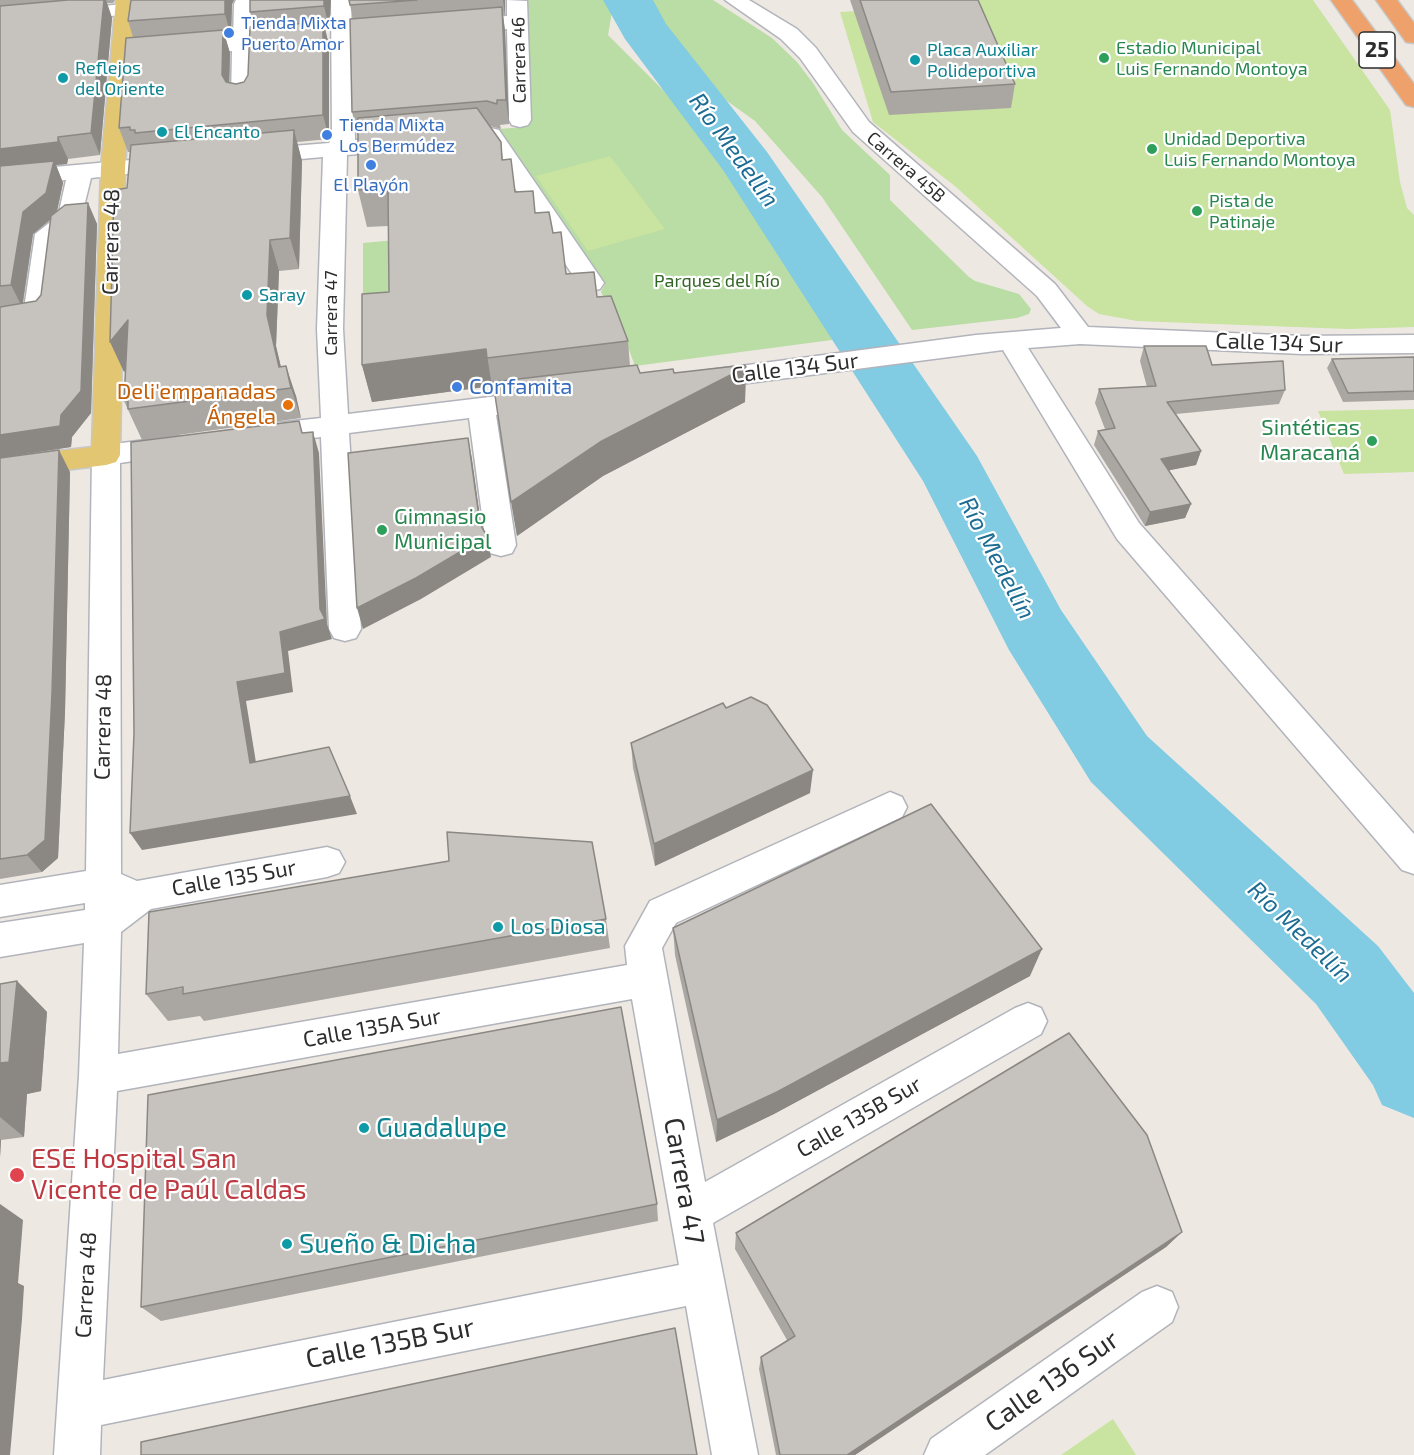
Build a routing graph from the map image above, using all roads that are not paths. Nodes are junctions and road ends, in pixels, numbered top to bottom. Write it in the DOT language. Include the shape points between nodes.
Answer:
graph roads {
  1 [pos="341,0"];
  2 [pos="735,0"];
  3 [pos="1341,0"];
  4 [pos="1386,0"];
  5 [pos="244,4"];
  6 [pos="126,5"];
  7 [pos="518,11"];
  8 [pos="0,20"];
  9 [pos="436,28"];
  10 [pos="354,35"];
  11 [pos="1414,37"];
  12 [pos="243,44"];
  13 [pos="144,52"];
  14 [pos="242,99"];
  15 [pos="1414,100"];
  16 [pos="520,120"];
  17 [pos="335,150"];
  18 [pos="230,159"];
  19 [pos="195,162"];
  20 [pos="112,168"];
  21 [pos="80,172"];
  22 [pos="0,180"];
  23 [pos="591,283"];
  24 [pos="0,320"];
  25 [pos="1080,335"];
  26 [pos="1010,340"];
  27 [pos="1414,344"];
  28 [pos="671,384"];
  29 [pos="570,396"];
  30 [pos="481,407"];
  31 [pos="335,426"];
  32 [pos="237,438"];
  33 [pos="203,442"];
  34 [pos="106,454"];
  35 [pos="0,468"];
  36 [pos="501,545"];
  37 [pos="345,629"];
  38 [pos="890,807"];
  39 [pos="1414,859"];
  40 [pos="327,862"];
  41 [pos="102,884"];
  42 [pos="142,895"];
  43 [pos="0,901"];
  44 [pos="103,924"];
  45 [pos="0,940"];
  46 [pos="647,979"];
  47 [pos="1028,1021"];
  48 [pos="98,1076"];
  49 [pos="690,1213"];
  50 [pos="702,1282"];
  51 [pos="1157,1307"];
  52 [pos="79,1407"];
  53 [pos="77,1455"];
  54 [pos="735,1455"];
  55 [pos="946,1455"];
  1 -- 10 [label="street, Carrera 47"];
  2 -- 25 [label="street, Carrera 45B" via="795,40 861,127 1046,290"];
  3 -- 15 [label="highway, 25"];
  4 -- 11 [label="highway, 25"];
  5 -- 12 [label="street"];
  6 -- 8 [label="street"];
  6 -- 13 [label="main road, Carrera 48"];
  7 -- 9 [label="street"];
  7 -- 16 [label="street, Carrera 46"];
  10 -- 12 [label="street"];
  10 -- 17 [label="street, Carrera 47" via="344,139"];
  12 -- 13 [label="street"];
  12 -- 14 [label="street"];
  13 -- 20 [label="main road, Carrera 48"];
  17 -- 18 [label="street"];
  17 -- 23 [label="street" via="491,135"];
  17 -- 31 [label="street, Carrera 47" via="330,329"];
  19 -- 20 [label="street"];
  20 -- 21 [label="street"];
  20 -- 34 [label="main road, Carrera 48"];
  21 -- 22 [label="street"];
  21 -- 24 [label="street" via="69,219 47,234 36,316"];
  25 -- 26 [label="street, Calle 134 Sur"];
  25 -- 27 [label="street, Calle 134 Sur" via="1302,345"];
  26 -- 28 [label="street, Calle 134 Sur"];
  26 -- 39 [label="street" via="1128,531"];
  29 -- 30 [label="street"];
  30 -- 31 [label="street"];
  30 -- 36 [label="street"];
  31 -- 32 [label="street"];
  31 -- 37 [label="street, Carrera 47"];
  33 -- 34 [label="street"];
  34 -- 35 [label="main road"];
  34 -- 41 [label="street, Carrera 48"];
  38 -- 46 [label="street, Carrera 47" via="663,912 643,946"];
  40 -- 42 [label="street, Calle 135 Sur"];
  41 -- 42 [label="street, Calle 135 Sur"];
  41 -- 43 [label="street, Calle 135 Sur"];
  41 -- 44 [label="street, Carrera 48"];
  42 -- 44 [label="street, Calle 135 Sur"];
  44 -- 45 [label="street, Calle 135 Sur"];
  44 -- 48 [label="street, Carrera 48"];
  46 -- 48 [label="street, Calle 135A Sur"];
  46 -- 49 [label="street, Carrera 47"];
  47 -- 49 [label="street, Calle 135B Sur"];
  48 -- 52 [label="street, Carrera 48"];
  49 -- 50 [label="street, Carrera 47"];
  50 -- 52 [label="street, Calle 135B Sur"];
  50 -- 54 [label="street, Carrera 47"];
  51 -- 55 [label="street, Calle 136 Sur"];
  52 -- 53 [label="street, Carrera 48"];
}
